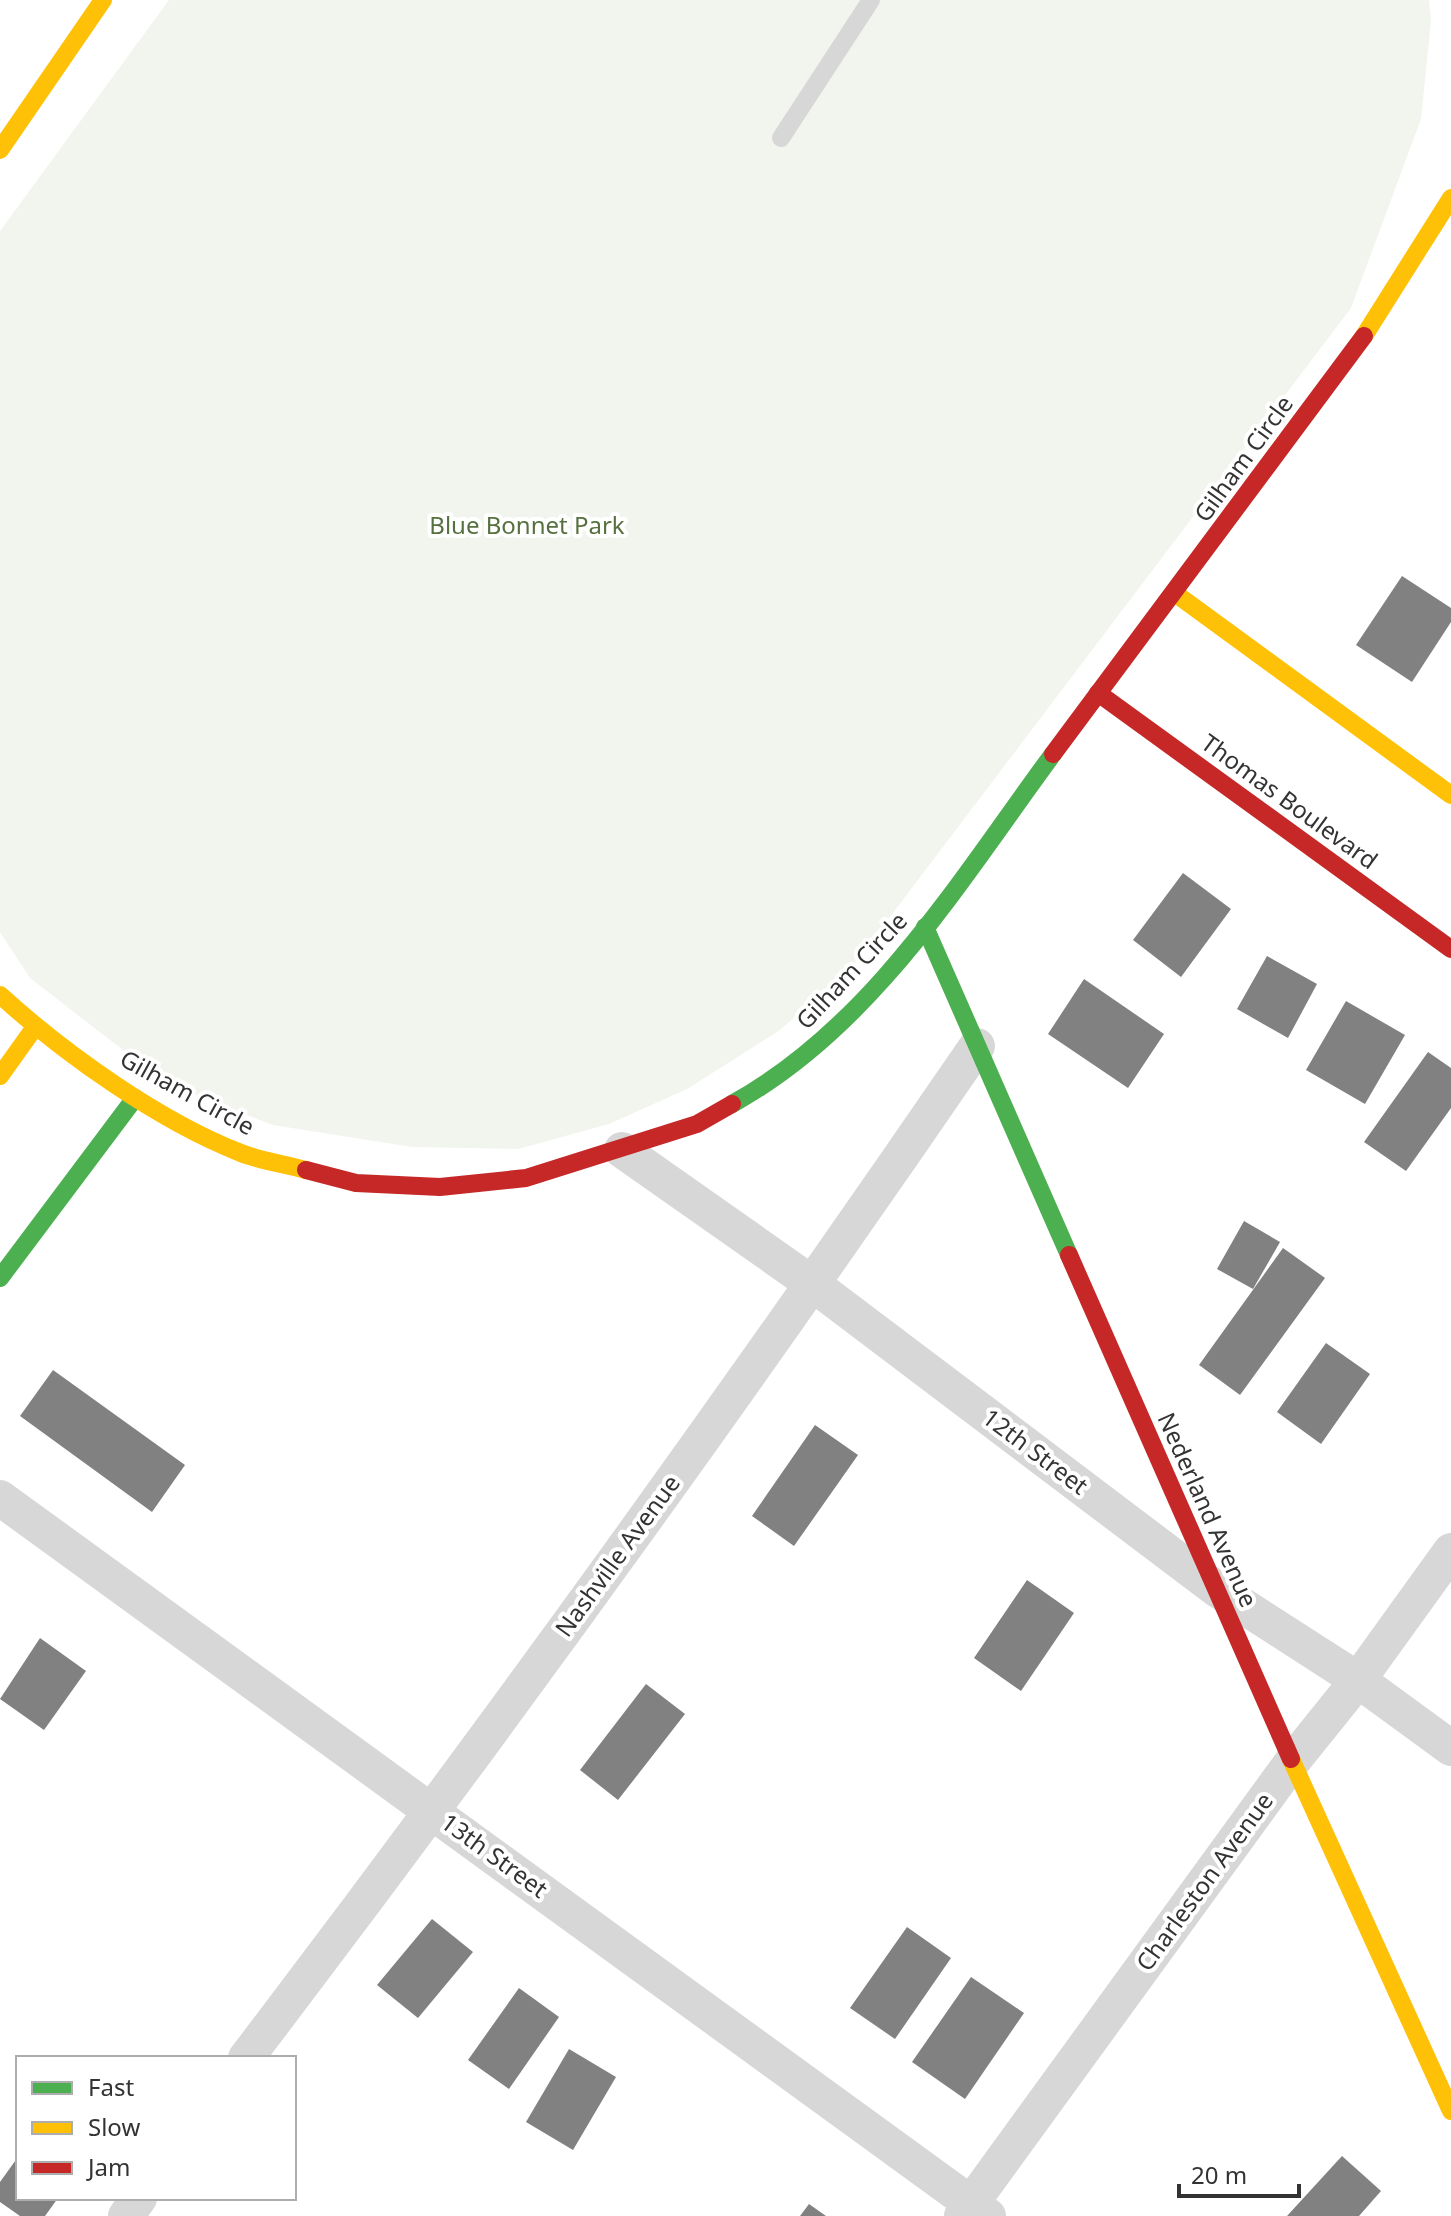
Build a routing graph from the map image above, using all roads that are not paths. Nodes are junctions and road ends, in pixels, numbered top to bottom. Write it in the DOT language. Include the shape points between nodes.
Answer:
graph roads {
  1 [pos="103,0"];
  2 [pos="871,0"];
  3 [pos="781,138"];
  4 [pos="0,150"];
  5 [pos="1451,198"];
  6 [pos="1176,594"];
  7 [pos="1098,693"];
  8 [pos="1451,795"];
  9 [pos="925,927"];
  10 [pos="1451,949"];
  11 [pos="0,995"];
  12 [pos="35,1027"];
  13 [pos="977,1046"];
  14 [pos="0,1076"];
  15 [pos="135,1098"];
  16 [pos="622,1150"];
  17 [pos="0,1278"];
  18 [pos="814,1285"];
  19 [pos="0,1498"];
  20 [pos="1451,1551"];
  21 [pos="1215,1588"];
  22 [pos="1358,1680"];
  23 [pos="1451,1748"];
  24 [pos="1292,1762"];
  25 [pos="433,1812"];
  26 [pos="248,2056"];
  27 [pos="1451,2111"];
  28 [pos="973,2212"];
  1 -- 4 [label="main road"];
  2 -- 3 [label="lane"];
  5 -- 6 [label="main road, Gilham Circle" via="1369,329"];
  6 -- 7 [label="main road, Gilham Circle"];
  6 -- 8 [label="main road"];
  7 -- 9 [label="main road, Gilham Circle"];
  7 -- 10 [label="main road, Thomas Boulevard"];
  9 -- 13 [label="main road, Nederland Avenue"];
  9 -- 16 [label="main road, Gilham Circle" via="837,1030 769,1084 697,1124"];
  11 -- 12 [label="main road, Gilham Circle"];
  12 -- 14 [label="main road"];
  12 -- 15 [label="main road, Gilham Circle"];
  13 -- 18 [label="street, Nashville Avenue"];
  13 -- 21 [label="main road, Nederland Avenue"];
  15 -- 16 [label="main road, Gilham Circle" via="241,1153 356,1183 440,1187 526,1178"];
  15 -- 17 [label="main road"];
  16 -- 18 [label="street, 12th Street"];
  18 -- 21 [label="street, 12th Street"];
  18 -- 25 [label="street, Nashville Avenue"];
  19 -- 25 [label="street, 13th Street"];
  20 -- 22 [label="street, Charleston Avenue"];
  21 -- 22 [label="street, 12th Street"];
  21 -- 24 [label="main road, Nederland Avenue"];
  22 -- 23 [label="street, 12th Street"];
  22 -- 24 [label="street, Charleston Avenue"];
  24 -- 27 [label="main road, Nederland Avenue"];
  24 -- 28 [label="street, Charleston Avenue"];
  25 -- 26 [label="street, Nashville Avenue"];
  25 -- 28 [label="street, 13th Street"];
}
